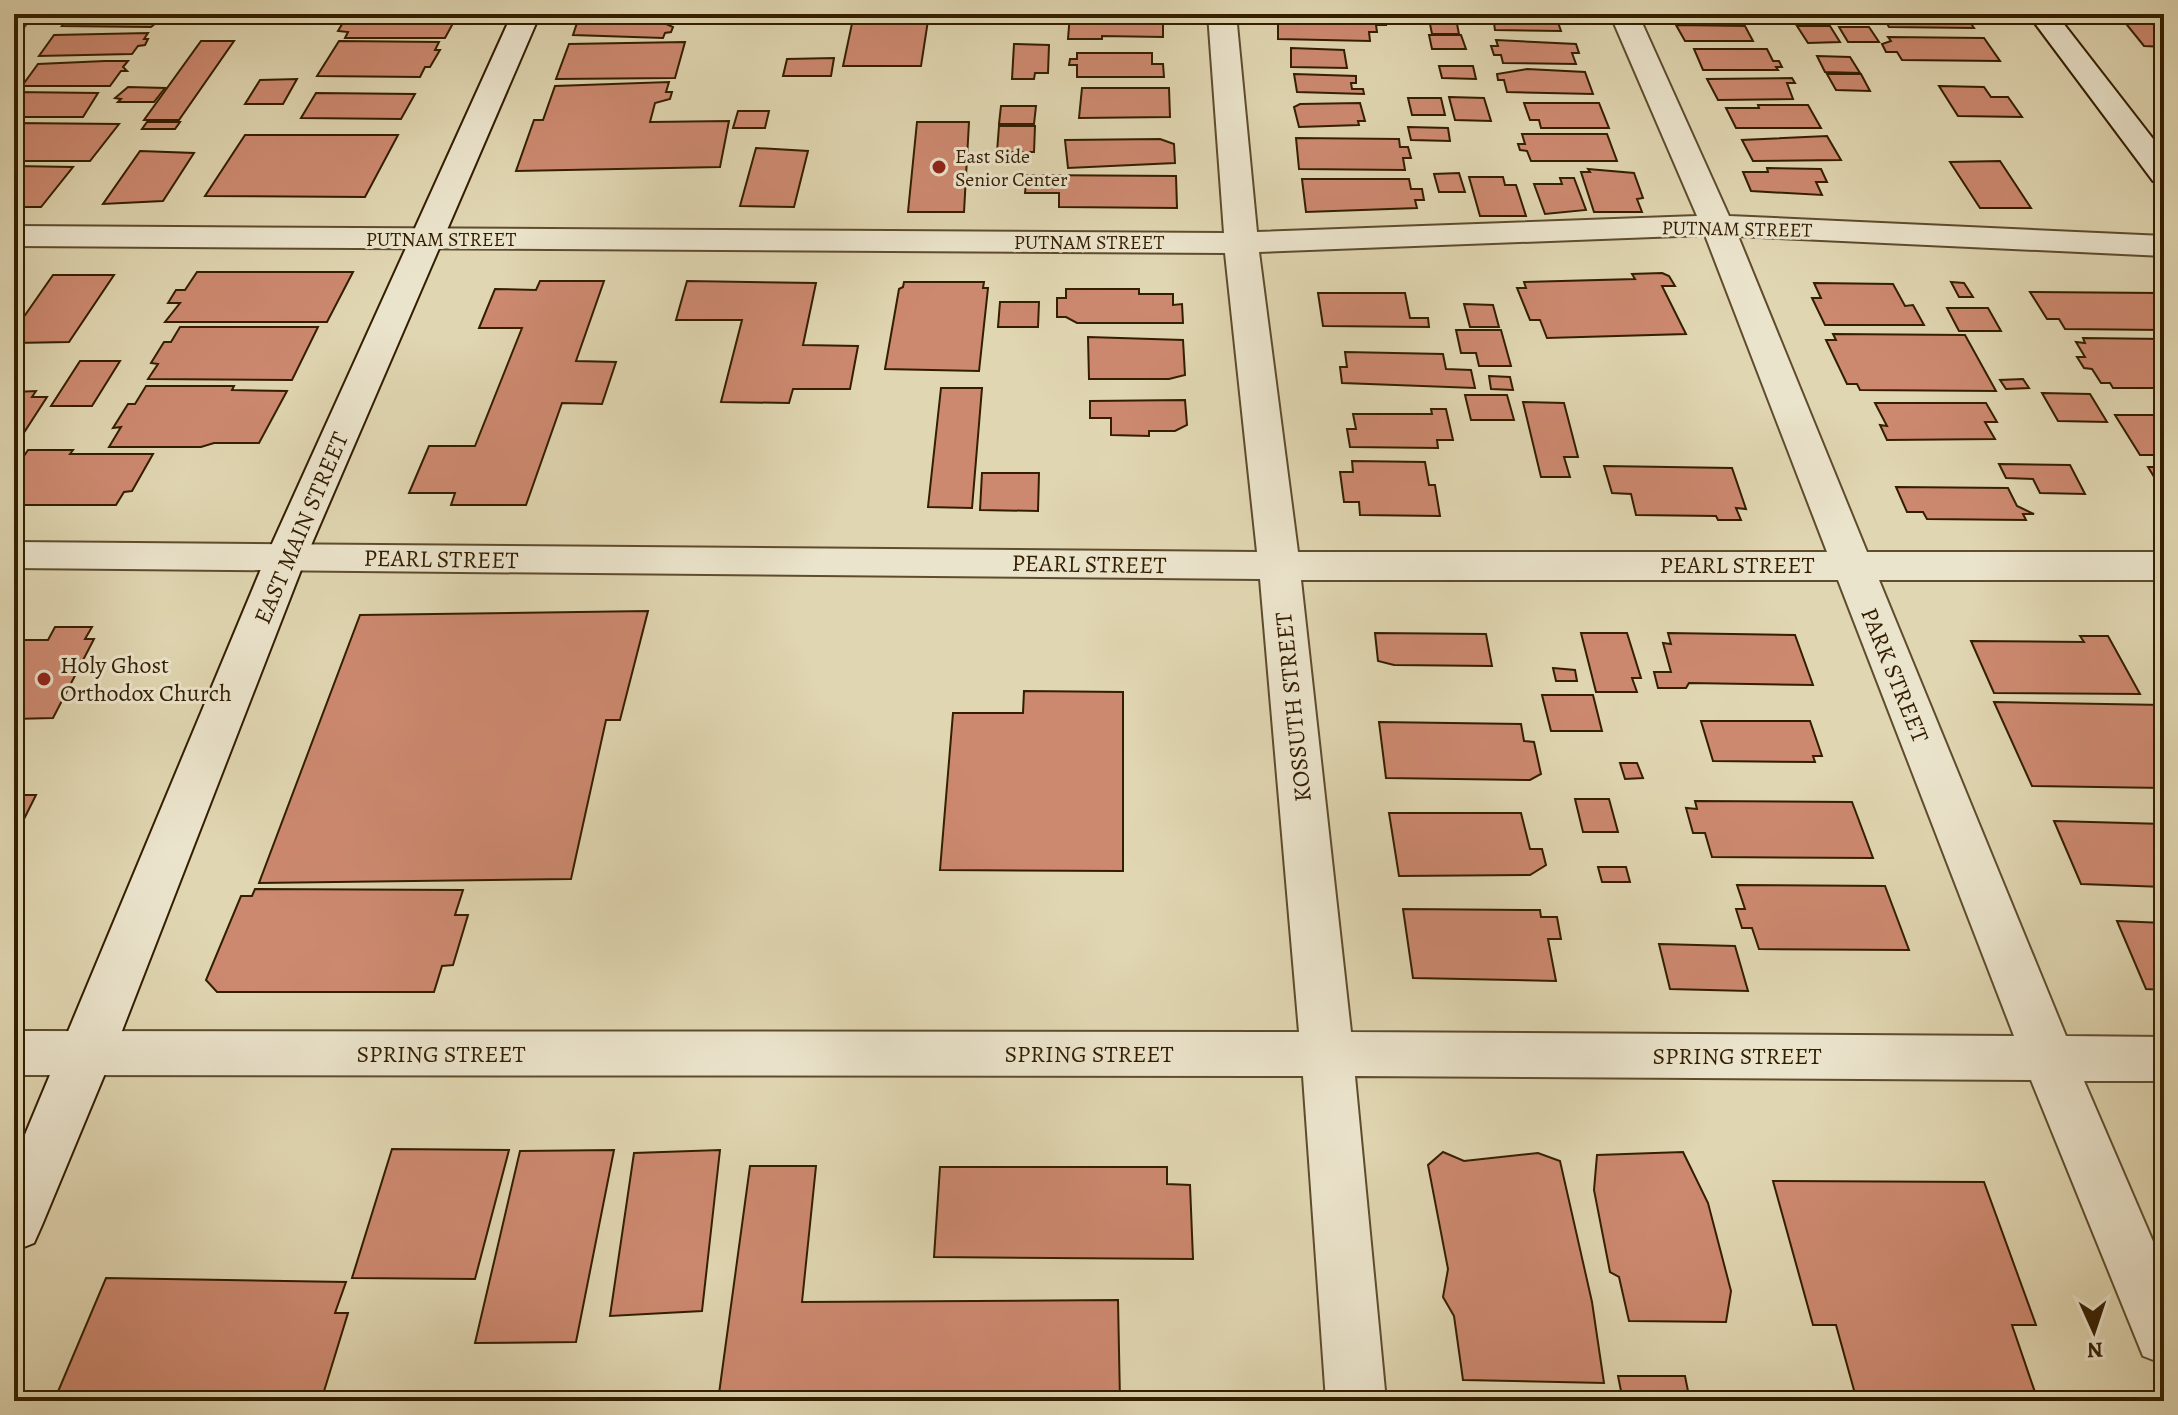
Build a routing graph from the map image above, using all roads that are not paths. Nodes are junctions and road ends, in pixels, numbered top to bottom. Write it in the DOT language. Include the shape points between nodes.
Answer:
graph roads {
  1 [pos="19,14"];
  2 [pos="526,14"];
  3 [pos="1222,14"];
  4 [pos="1624,14"];
  5 [pos="2042,14"];
  6 [pos="14,20"];
  7 [pos="2164,174"];
  8 [pos="1717,225"];
  9 [pos="14,236"];
  10 [pos="426,239"];
  11 [pos="1241,243"];
  12 [pos="2164,246"];
  13 [pos="14,555"];
  14 [pos="286,557"];
  15 [pos="1851,565"];
  16 [pos="1279,566"];
  17 [pos="2164,566"];
  18 [pos="14,1053"];
  19 [pos="87,1054"];
  20 [pos="1327,1054"];
  21 [pos="2048,1057"];
  22 [pos="2164,1059"];
  23 [pos="14,1225"];
  24 [pos="2164,1336"];
  25 [pos="1356,1401"];
  1 -- 6 [label="street"];
  2 -- 10 [label="street, EAST MAIN STREET"];
  3 -- 11 [label="street, KOSSUTH STREET"];
  4 -- 8 [label="street, PARK STREET"];
  5 -- 7 [label="street"];
  8 -- 11 [label="street, PUTNAM STREET"];
  8 -- 12 [label="street, PUTNAM STREET"];
  8 -- 15 [label="street, PARK STREET"];
  9 -- 10 [label="street, PUTNAM STREET"];
  10 -- 11 [label="street, PUTNAM STREET"];
  10 -- 14 [label="street, EAST MAIN STREET"];
  11 -- 16 [label="street, KOSSUTH STREET"];
  13 -- 14 [label="street, PEARL STREET"];
  14 -- 16 [label="street, PEARL STREET"];
  14 -- 19 [label="street, EAST MAIN STREET"];
  15 -- 16 [label="street, PEARL STREET"];
  15 -- 17 [label="street, PEARL STREET"];
  15 -- 21 [label="street, PARK STREET"];
  16 -- 20 [label="street, KOSSUTH STREET"];
  18 -- 19 [label="street, SPRING STREET"];
  19 -- 20 [label="street, SPRING STREET"];
  19 -- 23 [label="street, EAST MAIN STREET"];
  20 -- 21 [label="street, SPRING STREET"];
  20 -- 25 [label="street, KOSSUTH STREET"];
  21 -- 22 [label="street, SPRING STREET"];
  21 -- 24 [label="street, PARK STREET"];
}
